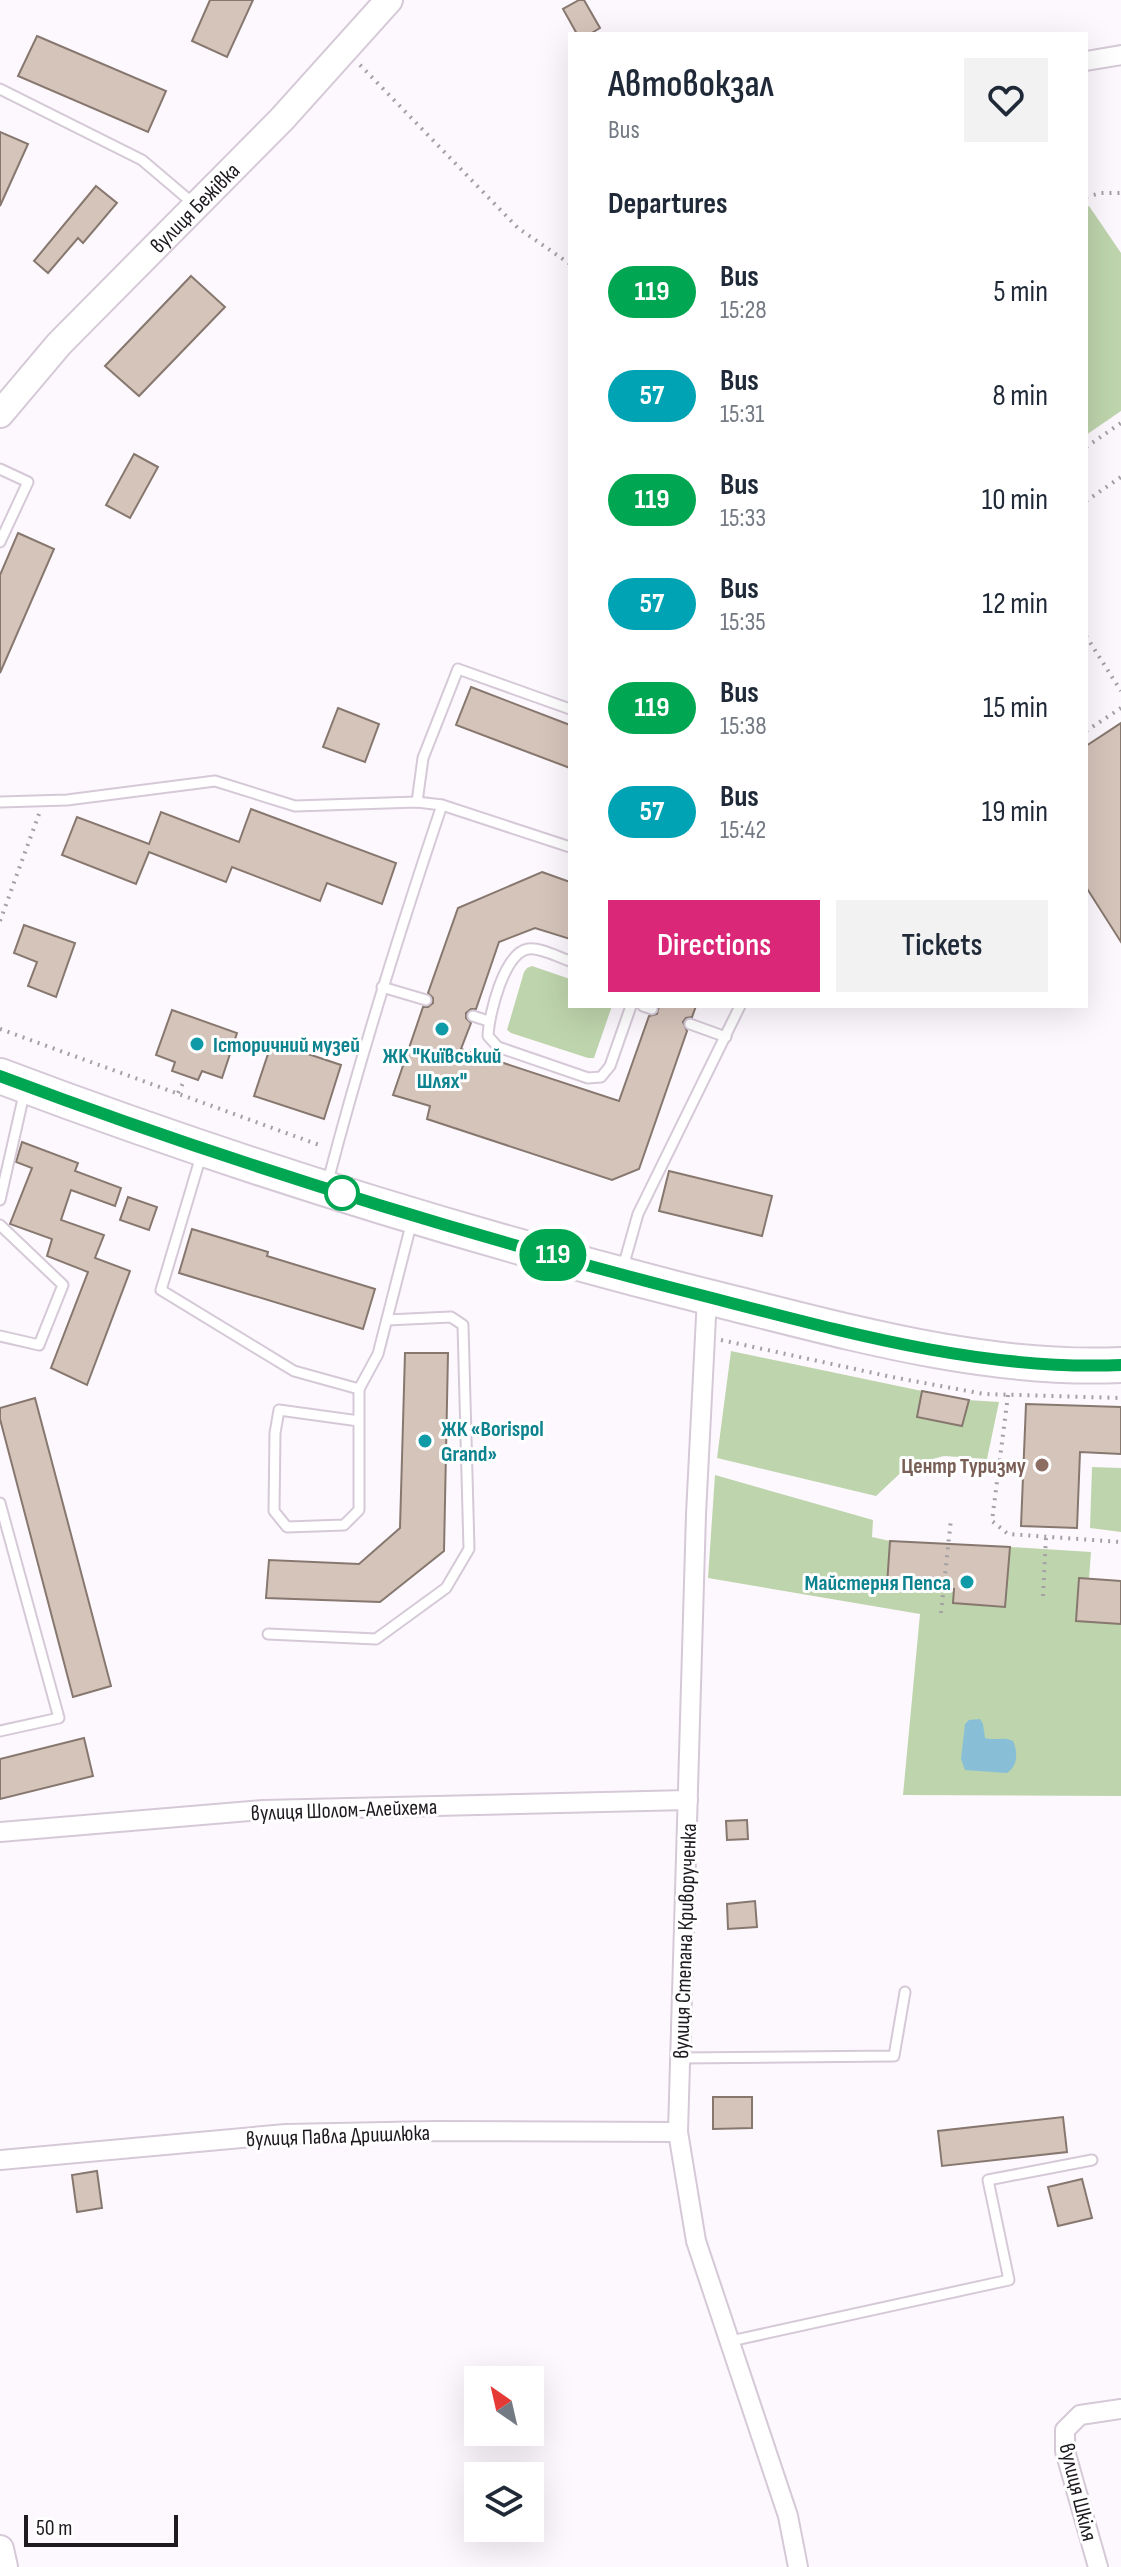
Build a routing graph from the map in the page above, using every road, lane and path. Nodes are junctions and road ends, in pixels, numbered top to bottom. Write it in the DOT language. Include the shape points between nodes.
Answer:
graph roads {
  1 [pos="389,0"];
  2 [pos="345,49"];
  3 [pos="1121,55"];
  4 [pos="1088,61"];
  5 [pos="0,89"];
  6 [pos="1121,193"];
  7 [pos="1088,196"];
  8 [pos="196,206"];
  9 [pos="568,263"];
  10 [pos="0,414"];
  11 [pos="1121,423"];
  12 [pos="1088,446"];
  13 [pos="0,469"];
  14 [pos="1121,477"];
  15 [pos="1088,500"];
  16 [pos="0,542"];
  17 [pos="1088,639"];
  18 [pos="1121,691"];
  19 [pos="568,708"];
  20 [pos="1121,708"];
  21 [pos="1088,730"];
  22 [pos="44,801"];
  23 [pos="0,802"];
  24 [pos="417,802"];
  25 [pos="442,805"];
  26 [pos="568,846"];
  27 [pos="10,895"];
  28 [pos="0,899"];
  29 [pos="0,921"];
  30 [pos="568,960"];
  31 [pos="382,987"];
  32 [pos="426,1000"];
  33 [pos="630,1008"];
  34 [pos="739,1008"];
  35 [pos="473,1016"];
  36 [pos="488,1021"];
  37 [pos="690,1024"];
  38 [pos="0,1029"];
  39 [pos="726,1037"];
  40 [pos="185,1079"];
  41 [pos="13,1081"];
  42 [pos="178,1093"];
  43 [pos="203,1149"];
  44 [pos="336,1151"];
  45 [pos="326,1188"];
  46 [pos="0,1200"];
  47 [pos="413,1215"];
  48 [pos="0,1225"];
  49 [pos="621,1275"];
  50 [pos="707,1297"];
  51 [pos="387,1320"];
  52 [pos="0,1336"];
  53 [pos="705,1336"];
  54 [pos="1121,1365"];
  55 [pos="359,1389"];
  56 [pos="1008,1395"];
  57 [pos="1121,1398"];
  58 [pos="359,1421"];
  59 [pos="0,1503"];
  60 [pos="951,1519"];
  61 [pos="1046,1537"];
  62 [pos="1121,1542"];
  63 [pos="1043,1596"];
  64 [pos="941,1613"];
  65 [pos="268,1634"];
  66 [pos="0,1731"];
  67 [pos="688,1800"];
  68 [pos="0,1832"];
  69 [pos="905,1992"];
  70 [pos="680,2058"];
  71 [pos="678,2132"];
  72 [pos="0,2160"];
  73 [pos="1092,2160"];
  74 [pos="731,2341"];
  75 [pos="1121,2409"];
  76 [pos="0,2549"];
  77 [pos="4,2567"];
  78 [pos="798,2567"];
  79 [pos="1098,2567"];
  1 -- 2 [label="main road, вулиця Бежівка"];
  2 -- 8 [label="main road, вулиця Бежівка"];
  2 -- 9 [label="path" via="518,228"];
  3 -- 4 [label="street"];
  5 -- 8 [label="lane" via="142,160"];
  6 -- 7 [label="path"];
  8 -- 10 [label="main road, вулиця Бежівка" via="59,344"];
  11 -- 12 [label="path"];
  13 -- 16 [label="lane" via="28,482"];
  14 -- 15 [label="path"];
  17 -- 18 [label="path"];
  19 -- 24 [label="lane" via="458,669 423,758"];
  20 -- 21 [label="path"];
  22 -- 23 [label="lane"];
  22 -- 24 [label="lane" via="215,781 295,806"];
  22 -- 27 [label="path"];
  24 -- 25 [label="lane"];
  25 -- 26 [label="lane"];
  25 -- 31 [label="lane"];
  27 -- 28 [label="path"];
  27 -- 29 [label="path"];
  30 -- 36 [label="lane" via="532,948 519,951 509,960"];
  31 -- 32 [label="lane"];
  31 -- 44 [label="lane"];
  33 -- 36 [label="lane" via="601,1077 588,1078 498,1047 488,1036"];
  34 -- 39 [label="lane"];
  35 -- 36 [label="lane"];
  37 -- 39 [label="lane"];
  38 -- 42 [label="path"];
  39 -- 49 [label="lane" via="638,1214"];
  40 -- 42 [label="path"];
  41 -- 43 [label="highway"];
  41 -- 46 [label="lane"];
  42 -- 44 [label="path"];
  43 -- 45 [label="highway"];
  43 -- 55 [label="lane" via="161,1290 294,1371"];
  44 -- 45 [label="lane"];
  45 -- 47 [label="highway"];
  47 -- 49 [label="highway"];
  47 -- 51 [label="lane"];
  48 -- 52 [label="lane" via="63,1285 39,1345"];
  49 -- 50 [label="highway"];
  50 -- 53 [label="street, вулиця Степана Криворученка"];
  50 -- 54 [label="highway" via="948,1353 1080,1367"];
  51 -- 55 [label="lane" via="378,1354"];
  51 -- 65 [label="lane" via="451,1317 463,1325 469,1549 446,1588 376,1639"];
  53 -- 56 [label="path" via="907,1380"];
  53 -- 67 [label="street, вулиця Степана Криворученка"];
  55 -- 58 [label="lane"];
  56 -- 57 [label="path"];
  56 -- 61 [label="path" via="992,1521 1008,1534"];
  58 -- 58 [label="lane" via="359,1510 344,1525 287,1527 274,1511 279,1410"];
  59 -- 66 [label="lane" via="59,1718"];
  60 -- 64 [label="path"];
  61 -- 62 [label="path"];
  61 -- 63 [label="path"];
  67 -- 68 [label="street, вулиця Шолом-Алейхема" via="263,1810"];
  67 -- 70 [label="street, вулиця Степана Криворученка"];
  69 -- 70 [label="lane" via="894,2056"];
  70 -- 71 [label="street, вулиця Степана Криворученка"];
  71 -- 72 [label="street, вулиця Павла Дришлюка" via="286,2134"];
  71 -- 74 [label="street, вулиця Степана Криворученка" via="696,2241"];
  73 -- 74 [label="lane" via="988,2180 1009,2280"];
  74 -- 78 [label="street, вулиця Степана Криворученка" via="788,2516"];
  75 -- 79 [label="street, вулиця Шкіля" via="1080,2415 1065,2430 1065,2451"];
  76 -- 77 [label="main road"];
}
